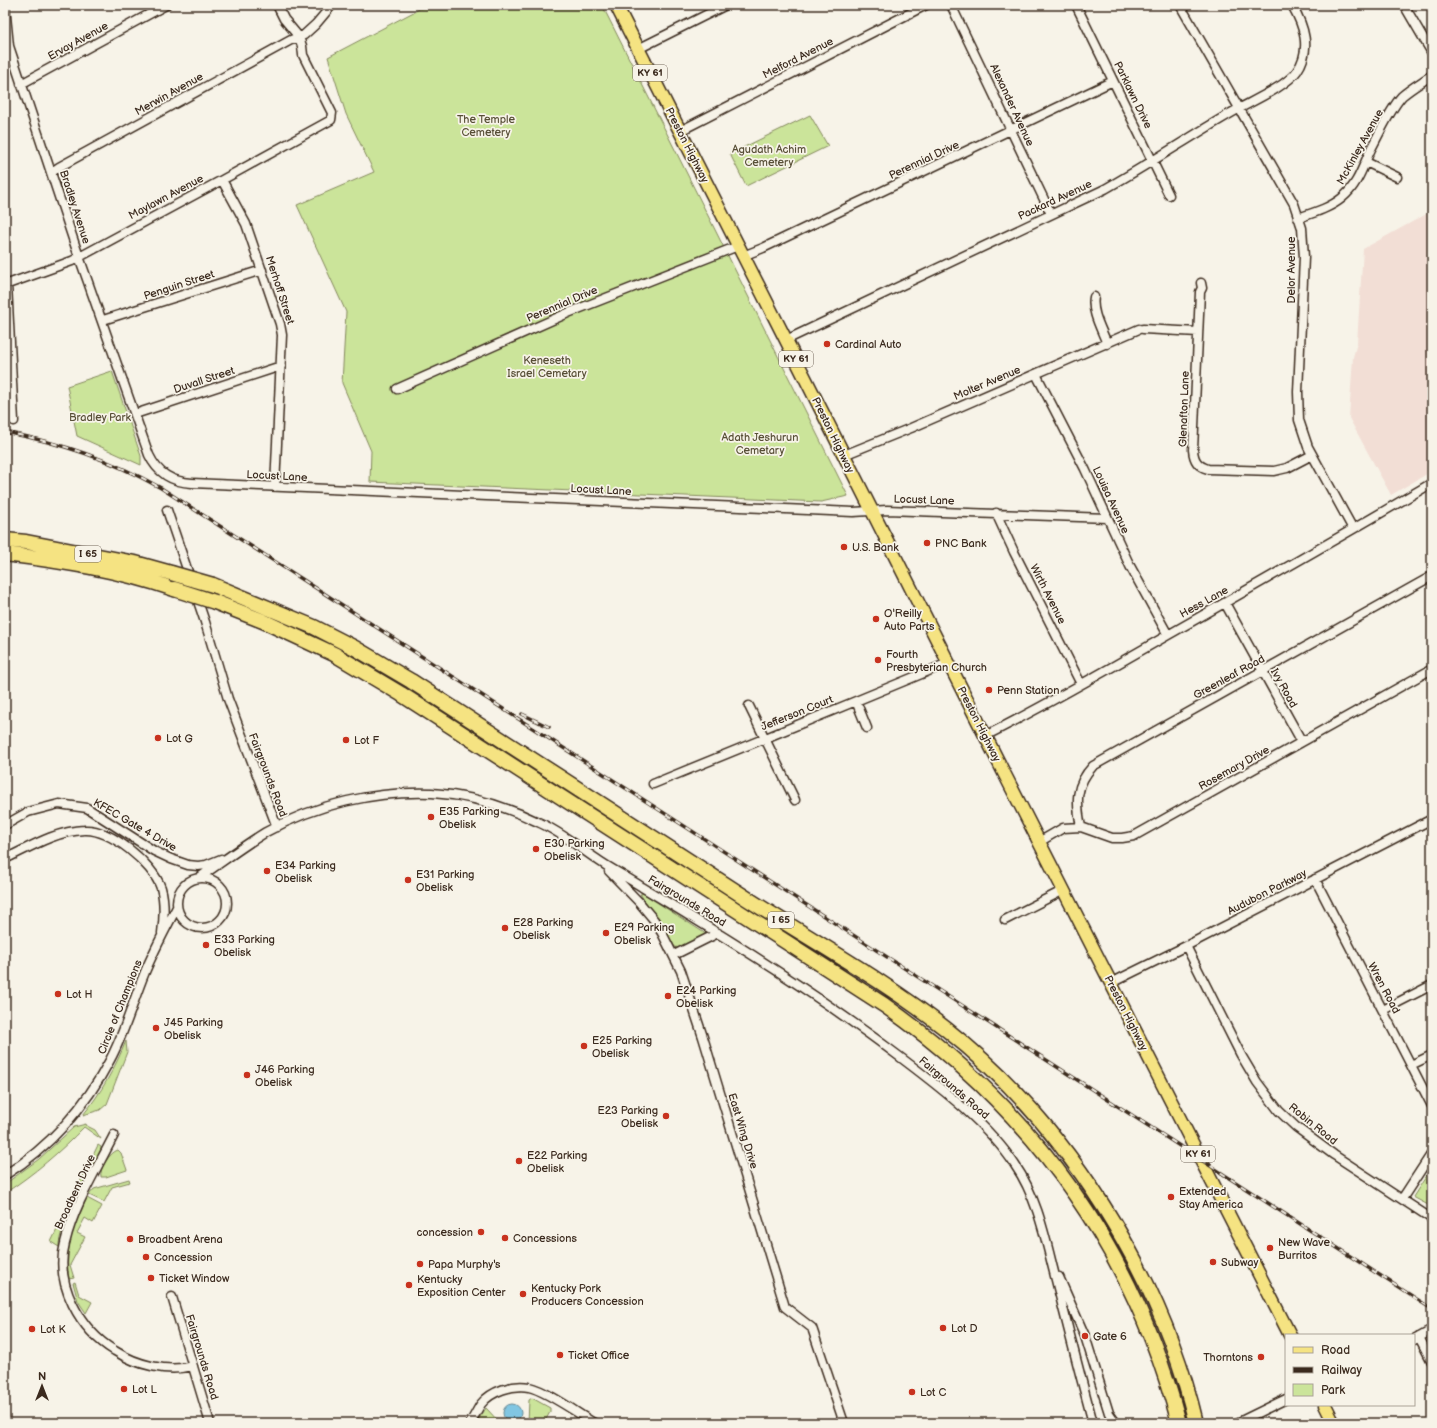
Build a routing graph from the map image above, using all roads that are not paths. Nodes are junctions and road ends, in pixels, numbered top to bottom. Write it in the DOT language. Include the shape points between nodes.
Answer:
graph roads {
  1 [pos="166,5"];
  2 [pos="276,5"];
  3 [pos="332,5"];
  4 [pos="616,5"];
  5 [pos="726,5"];
  6 [pos="926,5"];
  7 [pos="951,5"];
  8 [pos="1076,5"];
  9 [pos="1180,5"];
  10 [pos="1292,5"];
  11 [pos="1404,5"];
  12 [pos="5,6"];
  13 [pos="299,37"];
  14 [pos="638,50"];
  15 [pos="1432,53"];
  16 [pos="1432,75"];
  17 [pos="1114,81"];
  18 [pos="22,84"];
  19 [pos="1239,108"];
  20 [pos="680,131"];
  21 [pos="1012,131"];
  22 [pos="1153,161"];
  23 [pos="1366,162"];
  24 [pos="52,172"];
  25 [pos="1397,177"];
  26 [pos="222,180"];
  27 [pos="1170,195"];
  28 [pos="1051,214"];
  29 [pos="1298,218"];
  30 [pos="741,251"];
  31 [pos="80,257"];
  32 [pos="262,270"];
  33 [pos="1201,283"];
  34 [pos="6,284"];
  35 [pos="1094,297"];
  36 [pos="103,320"];
  37 [pos="1198,332"];
  38 [pos="786,340"];
  39 [pos="1107,344"];
  40 [pos="281,366"];
  41 [pos="1036,374"];
  42 [pos="398,389"];
  43 [pos="135,414"];
  44 [pos="14,421"];
  45 [pos="844,455"];
  46 [pos="1312,455"];
  47 [pos="1432,483"];
  48 [pos="275,486"];
  49 [pos="167,510"];
  50 [pos="871,511"];
  51 [pos="996,513"];
  52 [pos="1107,518"];
  53 [pos="1353,529"];
  54 [pos="5,540"];
  55 [pos="5,554"];
  56 [pos="28,557"];
  57 [pos="5,559"];
  58 [pos="1432,576"];
  59 [pos="1225,603"];
  60 [pos="1168,635"];
  61 [pos="948,662"];
  62 [pos="1432,669"];
  63 [pos="1262,672"];
  64 [pos="1081,684"];
  65 [pos="856,701"];
  66 [pos="750,706"];
  67 [pos="867,728"];
  68 [pos="985,736"];
  69 [pos="764,738"];
  70 [pos="1302,742"];
  71 [pos="653,784"];
  72 [pos="795,800"];
  73 [pos="1432,819"];
  74 [pos="5,825"];
  75 [pos="1081,826"];
  76 [pos="276,827"];
  77 [pos="1039,842"];
  78 [pos="233,855"];
  79 [pos="594,858"];
  80 [pos="5,860"];
  81 [pos="200,877"];
  82 [pos="1315,880"];
  83 [pos="1064,890"];
  84 [pos="177,907"];
  85 [pos="1006,920"];
  86 [pos="718,933"];
  87 [pos="162,938"];
  88 [pos="1186,946"];
  89 [pos="674,955"];
  90 [pos="1111,983"];
  91 [pos="1432,985"];
  92 [pos="1383,1010"];
  93 [pos="1432,1055"];
  94 [pos="1411,1066"];
  95 [pos="1432,1106"];
  96 [pos="114,1135"];
  97 [pos="1432,1153"];
  98 [pos="5,1175"];
  99 [pos="1402,1199"];
  100 [pos="1432,1219"];
  101 [pos="1049,1254"];
  102 [pos="172,1297"];
  103 [pos="1432,1330"];
  104 [pos="1289,1334"];
  105 [pos="1417,1338"];
  106 [pos="1432,1362"];
  107 [pos="193,1366"];
  108 [pos="1285,1399"];
  109 [pos="1326,1406"];
  110 [pos="1195,1417"];
  111 [pos="1178,1418"];
  112 [pos="210,1423"];
  113 [pos="470,1423"];
  114 [pos="594,1423"];
  115 [pos="844,1423"];
  116 [pos="1092,1423"];
  117 [pos="1116,1423"];
  118 [pos="1237,1423"];
  119 [pos="1334,1423"];
  1 -- 18 [label="street, Ervay Avenue"];
  2 -- 13 [label="street"];
  3 -- 13 [label="street, Merwin Avenue" via="316,24"];
  4 -- 14 [label="main road, Preston Highway / KY 61"];
  5 -- 14 [label="street"];
  6 -- 20 [label="street, Melford Avenue"];
  7 -- 21 [label="street, Alexander Avenue"];
  8 -- 17 [label="street, Parklawn Drive"];
  9 -- 19 [label="street, Delor Avenue"];
  10 -- 19 [label="street, Packard Avenue" via="1303,25 1306,46 1303,60 1297,71 1282,84"];
  11 -- 15 [label="street"];
  12 -- 18 [label="street, Bradley Avenue" via="8,46"];
  13 -- 24 [label="street, Merwin Avenue"];
  13 -- 26 [label="street, Maylawn Avenue" via="303,55 332,113 331,120"];
  14 -- 20 [label="main road, Preston Highway / KY 61"];
  16 -- 23 [label="street, McKinley Avenue" via="1398,102"];
  17 -- 21 [label="street, Perennial Drive"];
  17 -- 22 [label="street, Parklawn Drive"];
  18 -- 24 [label="street, Bradley Avenue"];
  19 -- 22 [label="street, Packard Avenue"];
  19 -- 29 [label="street, Delor Avenue" via="1289,194"];
  20 -- 30 [label="main road, Preston Highway / KY 61"];
  21 -- 28 [label="street, Alexander Avenue"];
  21 -- 30 [label="street, Perennial Drive" via="764,248"];
  22 -- 27 [label="street, Parklawn Drive"];
  22 -- 28 [label="street, Packard Avenue" via="1105,189"];
  23 -- 25 [label="street"];
  23 -- 29 [label="street, McKinley Avenue" via="1355,184 1342,198 1328,207"];
  24 -- 31 [label="street, Bradley Avenue"];
  26 -- 31 [label="street, Maylawn Avenue"];
  26 -- 32 [label="street, Merhoff Street" via="246,224"];
  28 -- 38 [label="street, Packard Avenue"];
  29 -- 46 [label="street, Delor Avenue" via="1302,228 1304,257 1298,403 1303,435"];
  30 -- 38 [label="main road, Preston Highway / KY 61"];
  30 -- 42 [label="street, Perennial Drive" via="568,312"];
  31 -- 34 [label="street, Maylawn Avenue"];
  31 -- 36 [label="street, Bradley Avenue"];
  32 -- 36 [label="street, Penguin Street"];
  32 -- 40 [label="street, Merhoff Street" via="280,324"];
  33 -- 37 [label="street, Glenafton Lane"];
  34 -- 44 [label="street"];
  35 -- 39 [label="street" via="1094,309"];
  36 -- 43 [label="street, Bradley Avenue"];
  37 -- 39 [label="street, Molter Avenue" via="1141,329"];
  37 -- 46 [label="street, Glenafton Lane" via="1193,450 1193,457 1197,463 1208,469 1274,471 1287,468"];
  38 -- 45 [label="main road, Preston Highway / KY 61"];
  39 -- 41 [label="street, Molter Avenue"];
  40 -- 43 [label="street, Duvall Street"];
  40 -- 48 [label="street, Merhoff Street"];
  41 -- 45 [label="street, Molter Avenue"];
  41 -- 52 [label="street, Louisa Avenue"];
  43 -- 48 [label="street, Locust Lane" via="153,463 171,478 188,483"];
  45 -- 50 [label="main road, Preston Highway / KY 61"];
  46 -- 53 [label="street, Delor Avenue"];
  47 -- 53 [label="street, Hess Lane"];
  48 -- 50 [label="street, Locust Lane"];
  49 -- 76 [label="street, Fairgrounds Road" via="228,699"];
  50 -- 51 [label="street, Locust Lane"];
  50 -- 61 [label="main road, Preston Highway / KY 61"];
  51 -- 52 [label="street, Locust Lane"];
  51 -- 64 [label="street, Wirth Avenue"];
  52 -- 60 [label="street, Louisa Avenue"];
  53 -- 59 [label="street, Hess Lane"];
  54 -- 110 [label="highway, I 65, bridge" via="135,563 171,573 213,585 314,626 411,681 927,1014 978,1056 1022,1101 1054,1138 1097,1197 1135,1260 1151,1294 1180,1364"];
  55 -- 56 [label="highway, I 65"];
  56 -- 57 [label="highway"];
  56 -- 111 [label="highway, I 65, bridge" via="108,570 151,581 263,621 334,654 401,694 813,958 930,1038 991,1093 1019,1123 1053,1164 1091,1218 1139,1309"];
  58 -- 63 [label="street, Greenleaf Road"];
  59 -- 60 [label="street, Hess Lane"];
  59 -- 63 [label="street, Ivy Road"];
  60 -- 64 [label="street, Hess Lane"];
  61 -- 65 [label="street, Jefferson Court"];
  61 -- 68 [label="main road, Preston Highway / KY 61"];
  62 -- 70 [label="street, Rosemary Drive"];
  63 -- 70 [label="street, Ivy Road"];
  63 -- 75 [label="street, Greenleaf Road" via="1093,766 1086,774 1079,790"];
  64 -- 68 [label="street, Hess Lane"];
  65 -- 67 [label="street"];
  65 -- 69 [label="street, Jefferson Court"];
  66 -- 69 [label="street"];
  68 -- 77 [label="main road, Preston Highway / KY 61"];
  69 -- 71 [label="street, Jefferson Court"];
  69 -- 72 [label="street"];
  70 -- 75 [label="street, Rosemary Drive" via="1134,836 1112,838"];
  73 -- 82 [label="street, Audubon Parkway"];
  74 -- 78 [label="street, KFEC Gate 4 Drive" via="28,812 59,804 88,808 154,851 188,865 206,865"];
  75 -- 77 [label="street, Rosemary Drive" via="1063,828"];
  76 -- 78 [label="street"];
  76 -- 79 [label="street, Fairgrounds Road" via="313,811 349,800 432,793 466,797 508,809 558,832"];
  77 -- 83 [label="main road, Preston Highway / KY 61"];
  78 -- 81 [label="street"];
  79 -- 86 [label="street, Fairgrounds Road"];
  79 -- 89 [label="street, East Wing Drive" via="639,902"];
  80 -- 87 [label="street" via="53,837 80,830 106,834 148,866 156,878 163,904"];
  81 -- 84 [label="street" via="192,879 180,890"];
  81 -- 84 [label="street" via="216,881 226,894 228,902 222,918 216,924 200,928 185,921"];
  82 -- 88 [label="street, Audubon Parkway"];
  82 -- 92 [label="street, Wren Road"];
  83 -- 85 [label="street"];
  83 -- 90 [label="main road, Preston Highway / KY 61"];
  84 -- 87 [label="street, Circle of Champions"];
  86 -- 89 [label="street"];
  86 -- 101 [label="street, Fairgrounds Road" via="871,1035 933,1082 995,1139 1018,1168 1029,1190"];
  87 -- 98 [label="street, Circle of Champions" via="145,972 110,1060 90,1093 56,1135 29,1159"];
  88 -- 90 [label="street, Audubon Parkway"];
  88 -- 99 [label="street, Robin Road" via="1241,1055 1271,1102 1305,1134"];
  89 -- 115 [label="street, East Wing Drive" via="703,1037 785,1307 812,1328"];
  90 -- 104 [label="main road, Preston Highway / KY 61"];
  91 -- 92 [label="street"];
  92 -- 94 [label="street, Wren Road"];
  93 -- 94 [label="street"];
  94 -- 95 [label="street, Wren Road"];
  96 -- 107 [label="street, Broadbent Drive" via="84,1195 64,1244 68,1292 74,1308 104,1345 134,1361 151,1366"];
  97 -- 99 [label="street"];
  99 -- 100 [label="street, Robin Road"];
  101 -- 116 [label="street, Fairgrounds Road"];
  101 -- 117 [label="street" via="1085,1336 1109,1413"];
  102 -- 107 [label="street, Fairgrounds Road"];
  103 -- 105 [label="street"];
  105 -- 106 [label="street"];
  107 -- 112 [label="street, Fairgrounds Road"];
  108 -- 118 [label="street"];
  109 -- 119 [label="main road"];
  113 -- 114 [label="street" via="488,1397 500,1390 521,1387 542,1393"];
}
